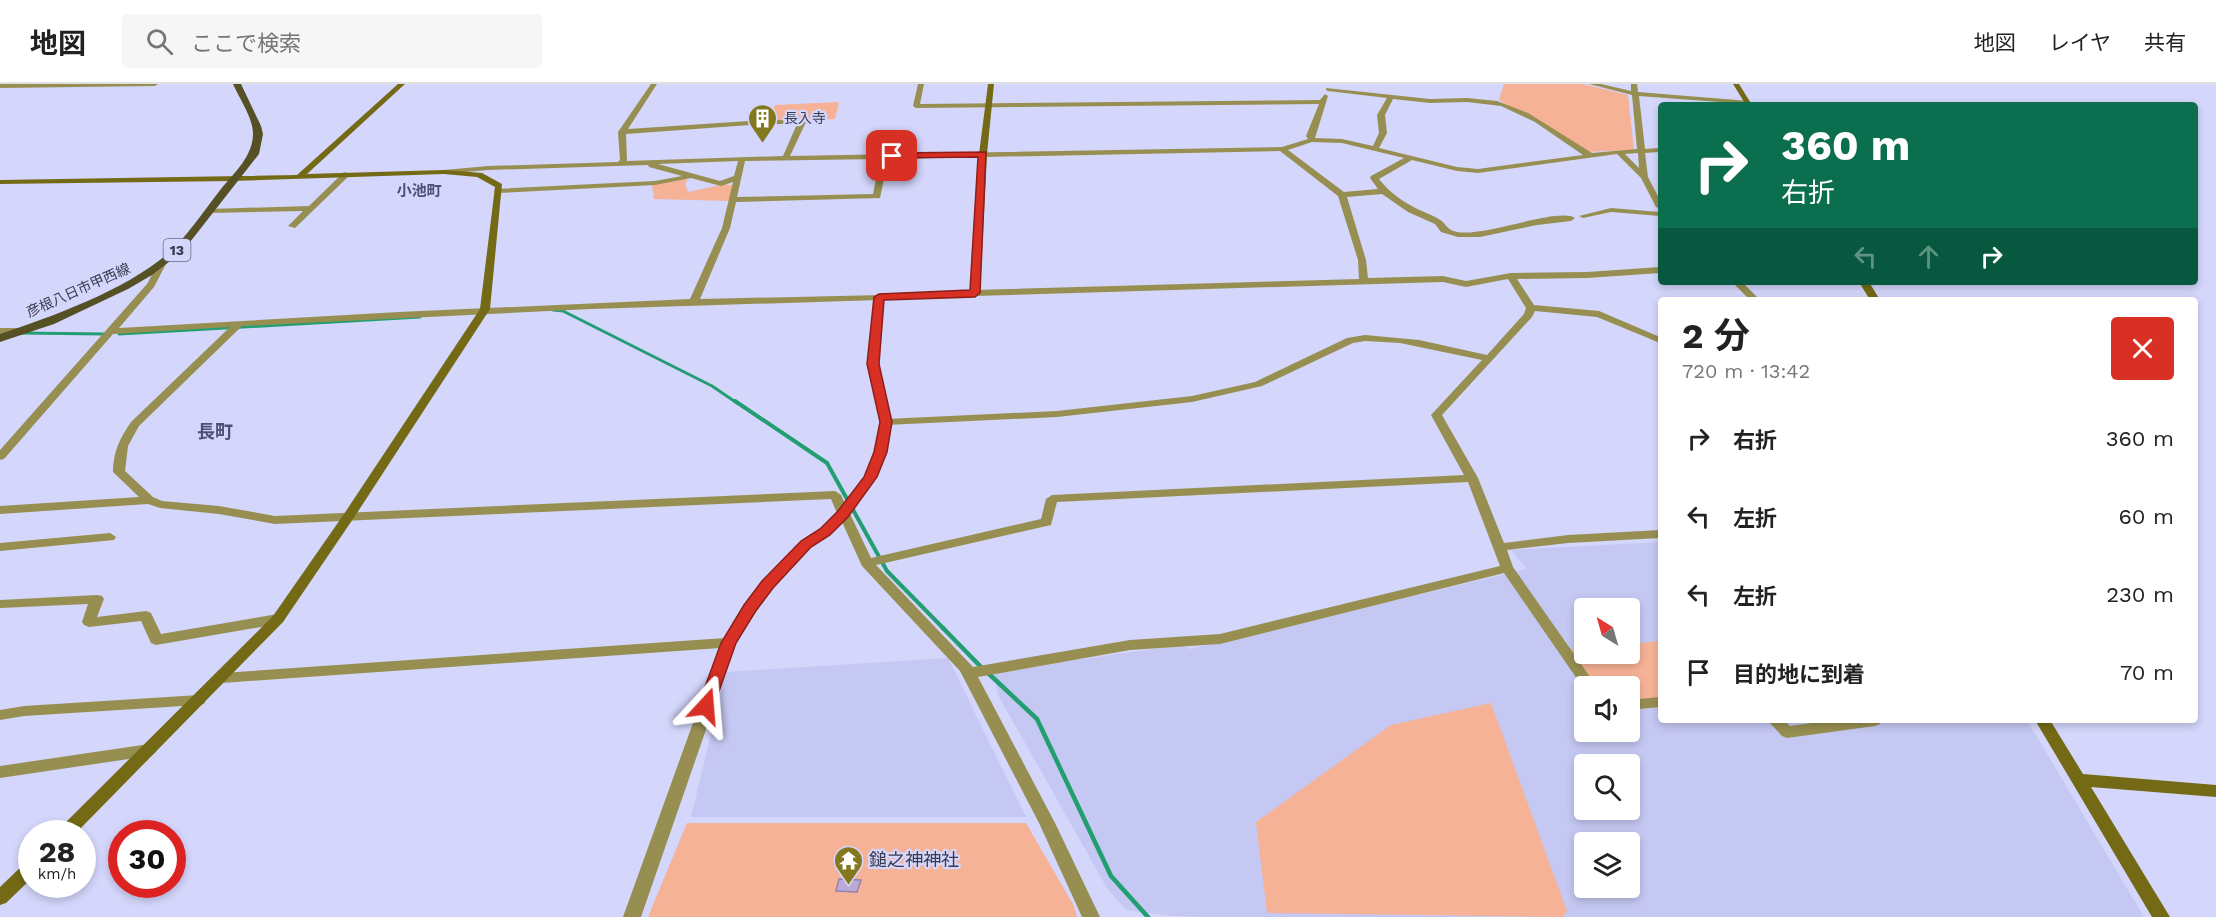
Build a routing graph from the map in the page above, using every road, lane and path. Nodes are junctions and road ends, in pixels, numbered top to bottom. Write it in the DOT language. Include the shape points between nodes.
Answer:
graph roads {
  1 [pos="155,84"];
  2 [pos="237,84"];
  3 [pos="402,84"];
  4 [pos="654,84"];
  5 [pos="921,84"];
  6 [pos="991,84"];
  7 [pos="1592,84"];
  8 [pos="1634,84"];
  9 [pos="1736,84"];
  10 [pos="0,86"];
  11 [pos="1332,86"];
  12 [pos="1635,94"];
  13 [pos="1391,97"];
  14 [pos="1322,102"];
  15 [pos="1725,102"];
  16 [pos="1747,102"];
  17 [pos="988,105"];
  18 [pos="622,132"];
  19 [pos="1312,140"];
  20 [pos="1376,148"];
  21 [pos="1282,149"];
  22 [pos="1658,150"];
  23 [pos="1640,151"];
  24 [pos="1619,152"];
  25 [pos="983,154"];
  26 [pos="1591,156"];
  27 [pos="885,157"];
  28 [pos="1411,158"];
  29 [pos="742,159"];
  30 [pos="785,159"];
  31 [pos="620,164"];
  32 [pos="444,172"];
  33 [pos="347,174"];
  34 [pos="300,176"];
  35 [pos="693,176"];
  36 [pos="738,177"];
  37 [pos="1644,177"];
  38 [pos="232,179"];
  39 [pos="0,182"];
  40 [pos="1384,190"];
  41 [pos="498,191"];
  42 [pos="1657,194"];
  43 [pos="1342,195"];
  44 [pos="732,200"];
  45 [pos="311,208"];
  46 [pos="209,211"];
  47 [pos="1658,214"];
  48 [pos="1583,216"];
  49 [pos="1571,218"];
  50 [pos="292,226"];
  51 [pos="163,262"];
  52 [pos="1658,270"];
  53 [pos="1511,276"];
  54 [pos="1364,282"];
  55 [pos="1740,285"];
  56 [pos="975,293"];
  57 [pos="879,297"];
  58 [pos="1752,297"];
  59 [pos="694,301"];
  60 [pos="1530,308"];
  61 [pos="482,314"];
  62 [pos="240,323"];
  63 [pos="0,331"];
  64 [pos="21,331"];
  65 [pos="111,331"];
  66 [pos="0,338"];
  67 [pos="1658,339"];
  68 [pos="1488,358"];
  69 [pos="886,422"];
  70 [pos="0,457"];
  71 [pos="1472,478"];
  72 [pos="149,500"];
  73 [pos="0,510"];
  74 [pos="843,514"];
  75 [pos="349,516"];
  76 [pos="1658,534"];
  77 [pos="110,537"];
  78 [pos="0,547"];
  79 [pos="1499,548"];
  80 [pos="867,563"];
  81 [pos="1507,568"];
  82 [pos="0,604"];
  83 [pos="278,618"];
  84 [pos="729,643"];
  85 [pos="969,673"];
  86 [pos="1582,676"];
  87 [pos="222,678"];
  88 [pos="199,700"];
  89 [pos="1658,702"];
  90 [pos="1640,704"];
  91 [pos="0,715"];
  92 [pos="1777,723"];
  93 [pos="1853,723"];
  94 [pos="2044,723"];
  95 [pos="149,750"];
  96 [pos="0,772"];
  97 [pos="2079,780"];
  98 [pos="2216,791"];
  99 [pos="79,820"];
  100 [pos="18,881"];
  101 [pos="0,898"];
  102 [pos="632,917"];
  103 [pos="1091,917"];
  104 [pos="2160,917"];
  1 -- 10 [label="street"];
  2 -- 38 [label="main road, 彦根八日市甲西線 / 13" via="258,134 254,154"];
  3 -- 34 [label="street"];
  4 -- 18 [label="street"];
  5 -- 17 [label="street" via="916,106"];
  6 -- 17 [label="street"];
  7 -- 12 [label="street"];
  8 -- 12 [label="street"];
  9 -- 16 [label="street"];
  11 -- 13 [label="street"];
  11 -- 14 [label="street"];
  12 -- 15 [label="street"];
  12 -- 23 [label="street"];
  13 -- 20 [label="street" via="1381,115 1383,133"];
  13 -- 26 [label="street" via="1503,104"];
  14 -- 17 [label="street"];
  14 -- 19 [label="street"];
  17 -- 25 [label="street"];
  18 -- 30 [label="street" via="802,122"];
  18 -- 31 [label="street" via="624,160"];
  19 -- 20 [label="street"];
  19 -- 21 [label="street"];
  20 -- 28 [label="street"];
  21 -- 25 [label="street"];
  21 -- 43 [label="street"];
  22 -- 23 [label="street"];
  23 -- 24 [label="street"];
  23 -- 37 [label="street"];
  24 -- 26 [label="street"];
  24 -- 37 [label="street"];
  25 -- 27 [label="street"];
  25 -- 56 [label="street"];
  26 -- 28 [label="street" via="1478,171 1457,170"];
  27 -- 30 [label="street"];
  27 -- 44 [label="street" via="877,196"];
  28 -- 40 [label="street" via="1374,178"];
  29 -- 30 [label="street"];
  29 -- 31 [label="street"];
  29 -- 36 [label="street"];
  31 -- 32 [label="street"];
  31 -- 35 [label="street" via="650,164"];
  32 -- 33 [label="street"];
  32 -- 41 [label="street" via="480,175 500,186"];
  33 -- 34 [label="street"];
  33 -- 45 [label="street"];
  34 -- 38 [label="street"];
  35 -- 36 [label="street" via="721,184"];
  35 -- 41 [label="street" via="655,183"];
  36 -- 44 [label="street"];
  37 -- 42 [label="street"];
  38 -- 39 [label="street"];
  38 -- 46 [label="main road, 彦根八日市甲西線 / 13"];
  40 -- 43 [label="street"];
  40 -- 49 [label="street" via="1411,210 1439,222 1449,233 1486,233"];
  41 -- 61 [label="street"];
  43 -- 54 [label="street" via="1362,260"];
  44 -- 59 [label="street" via="726,228"];
  45 -- 46 [label="street"];
  45 -- 50 [label="street"];
  46 -- 51 [label="main road, 彦根八日市甲西線 / 13"];
  47 -- 48 [label="street" via="1611,210"];
  51 -- 64 [label="main road, 彦根八日市甲西線 / 13" via="116,291"];
  51 -- 65 [label="street" via="151,285"];
  52 -- 53 [label="street"];
  53 -- 54 [label="street" via="1466,284 1443,279"];
  53 -- 60 [label="street"];
  54 -- 56 [label="street"];
  55 -- 58 [label="street"];
  56 -- 57 [label="street"];
  57 -- 59 [label="street"];
  57 -- 69 [label="street" via="873,364"];
  59 -- 61 [label="street"];
  60 -- 67 [label="street" via="1599,314"];
  60 -- 68 [label="street" via="1529,315"];
  61 -- 62 [label="street"];
  61 -- 75 [label="street"];
  62 -- 65 [label="street"];
  62 -- 72 [label="street" via="135,424 123,441 119,472"];
  63 -- 64 [label="street"];
  64 -- 66 [label="main road, 彦根八日市甲西線 / 13"];
  65 -- 70 [label="street"];
  68 -- 69 [label="street" via="1362,338 1258,384 1192,399 1057,414"];
  68 -- 71 [label="street" via="1436,415"];
  69 -- 74 [label="street" via="881,452 870,477"];
  71 -- 79 [label="street"];
  71 -- 80 [label="street" via="1052,499 1047,522"];
  72 -- 73 [label="street"];
  72 -- 75 [label="street" via="275,520"];
  74 -- 75 [label="street" via="835,495"];
  74 -- 80 [label="street"];
  74 -- 84 [label="street" via="806,544 767,584"];
  75 -- 83 [label="street"];
  76 -- 79 [label="street"];
  77 -- 78 [label="street"];
  79 -- 81 [label="street"];
  80 -- 85 [label="street"];
  81 -- 85 [label="street" via="1220,639 1131,645"];
  81 -- 86 [label="street"];
  82 -- 83 [label="street" via="97,599 89,622 146,616 156,640"];
  83 -- 87 [label="street"];
  84 -- 87 [label="street"];
  84 -- 102 [label="street"];
  85 -- 103 [label="street"];
  87 -- 88 [label="street"];
  88 -- 91 [label="street"];
  88 -- 95 [label="street"];
  89 -- 90 [label="street"];
  92 -- 93 [label="street" via="1786,732"];
  94 -- 97 [label="street"];
  95 -- 96 [label="street"];
  95 -- 99 [label="street"];
  97 -- 98 [label="street"];
  97 -- 104 [label="street"];
  100 -- 101 [label="street"];
}
